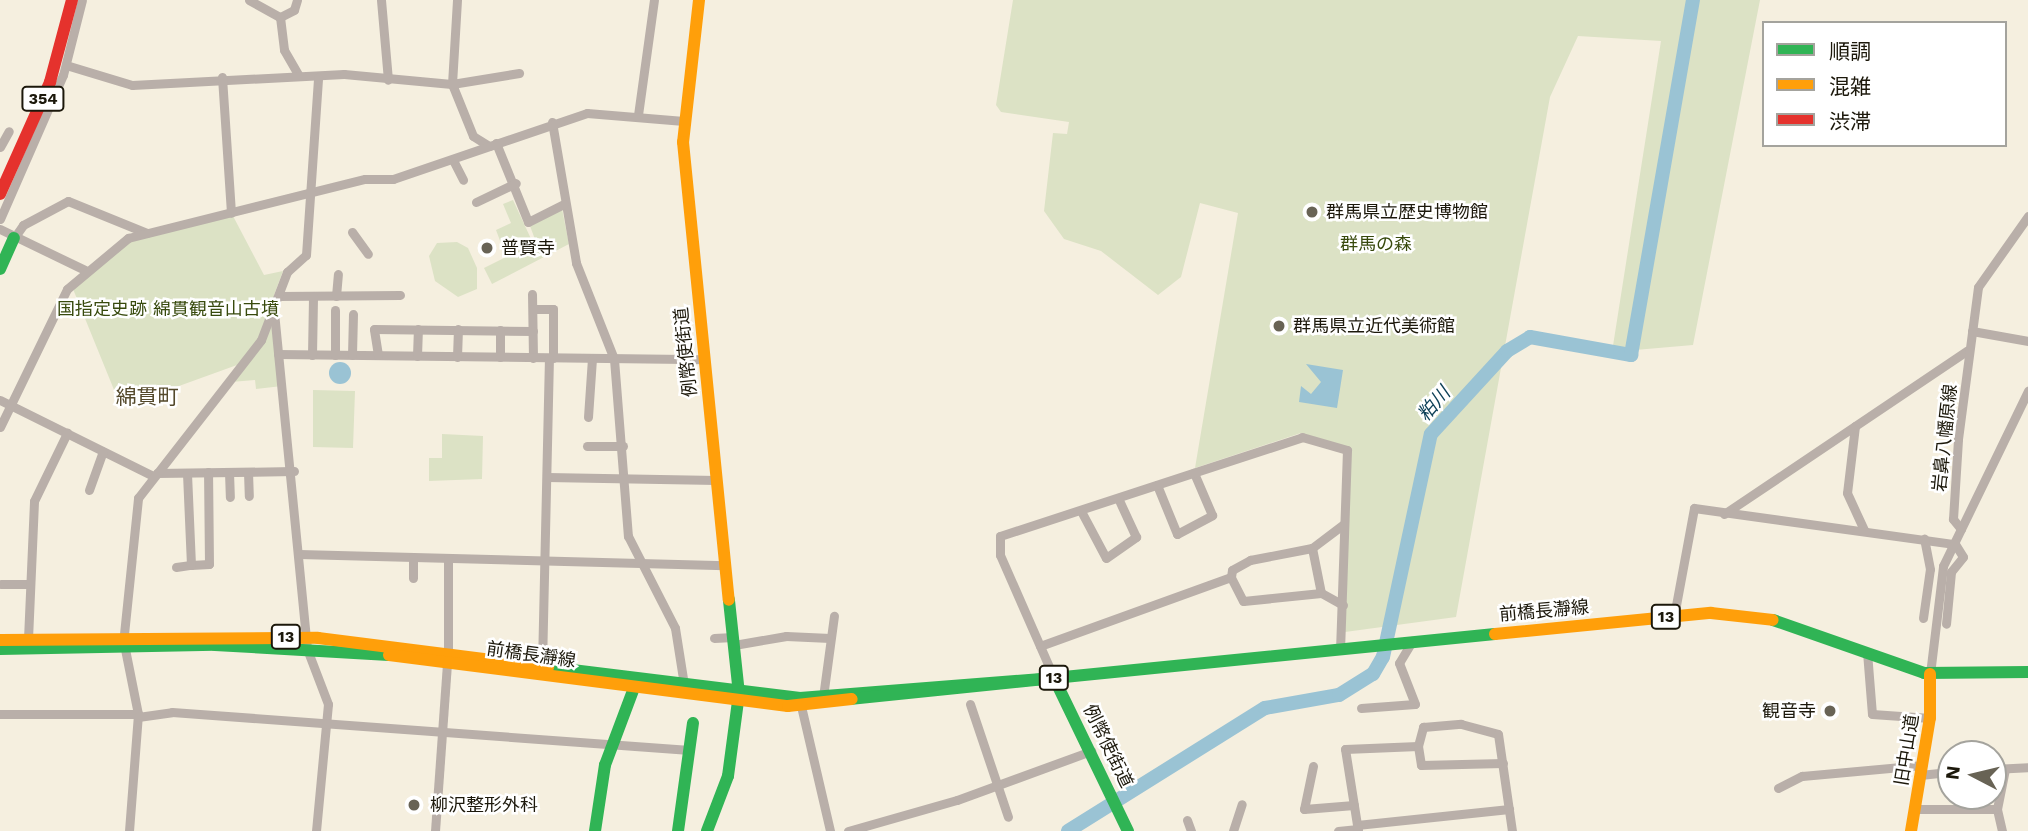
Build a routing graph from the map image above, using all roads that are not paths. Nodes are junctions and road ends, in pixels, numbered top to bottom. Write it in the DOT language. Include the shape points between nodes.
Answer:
graph roads {
  1 [pos="64,0"];
  2 [pos="72,0"];
  3 [pos="82,0"];
  4 [pos="249,0"];
  5 [pos="297,0"];
  6 [pos="381,0"];
  7 [pos="457,0"];
  8 [pos="654,0"];
  9 [pos="699,0"];
  10 [pos="280,17"];
  11 [pos="66,65"];
  12 [pos="519,73"];
  13 [pos="299,76"];
  14 [pos="318,76"];
  15 [pos="222,77"];
  16 [pos="388,80"];
  17 [pos="452,84"];
  18 [pos="638,116"];
  19 [pos="684,121"];
  20 [pos="552,122"];
  21 [pos="9,131"];
  22 [pos="492,145"];
  23 [pos="0,147"];
  24 [pos="454,162"];
  25 [pos="0,170"];
  26 [pos="463,180"];
  27 [pos="516,183"];
  28 [pos="309,192"];
  29 [pos="0,194"];
  30 [pos="476,202"];
  31 [pos="564,204"];
  32 [pos="231,213"];
  33 [pos="2028,216"];
  34 [pos="0,219"];
  35 [pos="0,229"];
  36 [pos="352,232"];
  37 [pos="147,233"];
  38 [pos="14,238"];
  39 [pos="368,254"];
  40 [pos="0,269"];
  41 [pos="85,271"];
  42 [pos="338,274"];
  43 [pos="532,294"];
  44 [pos="279,296"];
  45 [pos="313,296"];
  46 [pos="336,296"];
  47 [pos="400,296"];
  48 [pos="533,309"];
  49 [pos="335,310"];
  50 [pos="274,311"];
  51 [pos="353,314"];
  52 [pos="418,329"];
  53 [pos="458,329"];
  54 [pos="500,330"];
  55 [pos="533,331"];
  56 [pos="1972,331"];
  57 [pos="2028,341"];
  58 [pos="1967,351"];
  59 [pos="278,354"];
  60 [pos="312,355"];
  61 [pos="335,355"];
  62 [pos="352,355"];
  63 [pos="378,355"];
  64 [pos="417,356"];
  65 [pos="457,357"];
  66 [pos="500,357"];
  67 [pos="533,358"];
  68 [pos="551,358"];
  69 [pos="592,359"];
  70 [pos="614,359"];
  71 [pos="705,359"];
  72 [pos="2028,391"];
  73 [pos="0,400"];
  74 [pos="12,405"];
  75 [pos="588,417"];
  76 [pos="1855,426"];
  77 [pos="0,427"];
  78 [pos="67,433"];
  79 [pos="587,446"];
  80 [pos="623,446"];
  81 [pos="103,451"];
  82 [pos="294,471"];
  83 [pos="208,472"];
  84 [pos="229,472"];
  85 [pos="248,472"];
  86 [pos="187,473"];
  87 [pos="1194,473"];
  88 [pos="155,475"];
  89 [pos="547,477"];
  90 [pos="623,478"];
  91 [pos="716,480"];
  92 [pos="1157,485"];
  93 [pos="89,490"];
  94 [pos="249,496"];
  95 [pos="230,497"];
  96 [pos="1118,498"];
  97 [pos="1081,511"];
  98 [pos="1724,514"];
  99 [pos="1344,524"];
  100 [pos="1961,529"];
  101 [pos="1864,530"];
  102 [pos="1924,539"];
  103 [pos="1955,544"];
  104 [pos="1312,548"];
  105 [pos="299,554"];
  106 [pos="413,557"];
  107 [pos="448,558"];
  108 [pos="549,561"];
  109 [pos="191,565"];
  110 [pos="642,565"];
  111 [pos="725,565"];
  112 [pos="176,568"];
  113 [pos="413,578"];
  114 [pos="1231,578"];
  115 [pos="1,584"];
  116 [pos="30,584"];
  117 [pos="1321,593"];
  118 [pos="1343,605"];
  119 [pos="834,616"];
  120 [pos="1674,616"];
  121 [pos="1923,618"];
  122 [pos="1946,624"];
  123 [pos="714,638"];
  124 [pos="830,638"];
  125 [pos="28,639"];
  126 [pos="124,639"];
  127 [pos="1412,639"];
  128 [pos="0,640"];
  129 [pos="733,641"];
  130 [pos="306,643"];
  131 [pos="1040,646"];
  132 [pos="1340,648"];
  133 [pos="0,649"];
  134 [pos="1867,652"];
  135 [pos="447,657"];
  136 [pos="542,665"];
  137 [pos="2028,671"];
  138 [pos="1930,674"];
  139 [pos="1054,678"];
  140 [pos="684,686"];
  141 [pos="634,688"];
  142 [pos="823,697"];
  143 [pos="739,698"];
  144 [pos="970,704"];
  145 [pos="802,706"];
  146 [pos="1361,708"];
  147 [pos="0,714"];
  148 [pos="138,716"];
  149 [pos="1930,718"];
  150 [pos="327,723"];
  151 [pos="693,723"];
  152 [pos="442,732"];
  153 [pos="611,744"];
  154 [pos="1418,746"];
  155 [pos="690,750"];
  156 [pos="1091,751"];
  157 [pos="1503,763"];
  158 [pos="1312,766"];
  159 [pos="2028,767"];
  160 [pos="2007,769"];
  161 [pos="1921,770"];
  162 [pos="1937,771"];
  163 [pos="998,786"];
  164 [pos="1777,788"];
  165 [pos="1242,804"];
  166 [pos="1354,805"];
  167 [pos="1509,809"];
  168 [pos="1915,809"];
  169 [pos="1937,809"];
  170 [pos="1997,810"];
  171 [pos="1008,817"];
  172 [pos="1187,820"];
  173 [pos="1358,828"];
  174 [pos="129,831"];
  175 [pos="316,831"];
  176 [pos="435,831"];
  177 [pos="595,831"];
  178 [pos="678,831"];
  179 [pos="707,831"];
  180 [pos="830,831"];
  181 [pos="848,831"];
  182 [pos="1128,831"];
  183 [pos="1191,831"];
  184 [pos="1233,831"];
  185 [pos="1338,831"];
  186 [pos="1512,831"];
  187 [pos="1910,831"];
  188 [pos="2002,831"];
  1 -- 25 [label="main road, 354" via="42,79"];
  2 -- 29 [label="main road, 354" via="50,82"];
  3 -- 11 [label="street"];
  4 -- 10 [label="street"];
  5 -- 10 [label="street" via="295,10"];
  6 -- 16 [label="street"];
  7 -- 17 [label="street"];
  8 -- 18 [label="street"];
  9 -- 19 [label="main road, 例幣使街道"];
  10 -- 13 [label="street" via="284,50"];
  11 -- 15 [label="street" via="132,85"];
  11 -- 34 [label="street"];
  12 -- 17 [label="street"];
  13 -- 14 [label="street"];
  13 -- 15 [label="street"];
  14 -- 16 [label="street"];
  14 -- 28 [label="street"];
  15 -- 32 [label="street"];
  16 -- 17 [label="street"];
  17 -- 22 [label="street" via="473,136"];
  18 -- 19 [label="street"];
  18 -- 20 [label="street" via="603,111"];
  19 -- 71 [label="main road, 例幣使街道"];
  20 -- 22 [label="street"];
  20 -- 31 [label="street"];
  21 -- 23 [label="street"];
  22 -- 24 [label="street"];
  22 -- 27 [label="street"];
  24 -- 26 [label="street"];
  24 -- 28 [label="street"];
  27 -- 30 [label="street"];
  27 -- 31 [label="street" via="528,222"];
  28 -- 32 [label="street"];
  28 -- 44 [label="street" via="308,248 287,272"];
  31 -- 70 [label="street" via="576,263"];
  32 -- 37 [label="street"];
  33 -- 56 [label="street, 岩鼻八幡原線" via="1980,282"];
  35 -- 38 [label="street"];
  36 -- 39 [label="street"];
  37 -- 38 [label="street" via="68,201 23,225"];
  37 -- 41 [label="street" via="128,238"];
  38 -- 40 [label="main road"];
  38 -- 41 [label="street"];
  41 -- 74 [label="street" via="67,289"];
  42 -- 46 [label="street"];
  43 -- 48 [label="street"];
  44 -- 45 [label="street"];
  44 -- 50 [label="street"];
  45 -- 46 [label="street"];
  45 -- 60 [label="street"];
  46 -- 47 [label="street"];
  48 -- 55 [label="street"];
  48 -- 68 [label="street" via="553,309"];
  49 -- 61 [label="street"];
  50 -- 59 [label="street"];
  50 -- 88 [label="street" via="261,340"];
  51 -- 62 [label="street"];
  52 -- 53 [label="street"];
  52 -- 63 [label="street" via="374,329"];
  52 -- 64 [label="street"];
  53 -- 54 [label="street"];
  53 -- 65 [label="street"];
  54 -- 55 [label="street"];
  54 -- 66 [label="street"];
  55 -- 67 [label="street"];
  56 -- 57 [label="street"];
  56 -- 58 [label="street, 岩鼻八幡原線"];
  58 -- 76 [label="street"];
  58 -- 100 [label="street, 岩鼻八幡原線" via="1953,519"];
  59 -- 60 [label="street"];
  59 -- 82 [label="street"];
  60 -- 61 [label="street"];
  61 -- 62 [label="street"];
  62 -- 63 [label="street"];
  63 -- 64 [label="street"];
  64 -- 65 [label="street"];
  65 -- 66 [label="street"];
  66 -- 67 [label="street"];
  67 -- 68 [label="street"];
  68 -- 69 [label="street"];
  68 -- 89 [label="street"];
  69 -- 70 [label="street"];
  69 -- 75 [label="street"];
  70 -- 71 [label="street"];
  70 -- 80 [label="street"];
  71 -- 91 [label="main road, 例幣使街道"];
  72 -- 100 [label="street"];
  73 -- 74 [label="street"];
  74 -- 77 [label="street"];
  74 -- 78 [label="street"];
  76 -- 98 [label="street"];
  76 -- 101 [label="street" via="1847,493"];
  78 -- 81 [label="street"];
  78 -- 116 [label="street" via="34,501"];
  79 -- 80 [label="street"];
  80 -- 90 [label="street"];
  81 -- 88 [label="street"];
  81 -- 93 [label="street"];
  82 -- 85 [label="street"];
  82 -- 105 [label="street"];
  83 -- 84 [label="street"];
  83 -- 86 [label="street"];
  83 -- 109 [label="street" via="209,564"];
  84 -- 85 [label="street"];
  84 -- 95 [label="street"];
  85 -- 94 [label="street"];
  86 -- 88 [label="street"];
  86 -- 109 [label="street"];
  87 -- 92 [label="street"];
  87 -- 92 [label="street" via="1212,515 1177,534"];
  87 -- 99 [label="street" via="1302,437 1347,450"];
  88 -- 126 [label="street" via="134,510"];
  89 -- 90 [label="street"];
  89 -- 108 [label="street"];
  90 -- 91 [label="street"];
  90 -- 110 [label="street" via="628,536"];
  91 -- 111 [label="main road, 例幣使街道"];
  92 -- 96 [label="street"];
  96 -- 97 [label="street"];
  96 -- 97 [label="street" via="1136,537 1106,558"];
  97 -- 131 [label="street" via="995,540"];
  98 -- 101 [label="street"];
  98 -- 120 [label="street" via="1691,511"];
  99 -- 104 [label="street"];
  99 -- 118 [label="street"];
  100 -- 103 [label="street"];
  101 -- 102 [label="street"];
  102 -- 103 [label="street"];
  102 -- 121 [label="street" via="1930,569"];
  103 -- 122 [label="street" via="1963,557 1951,572"];
  103 -- 138 [label="street" via="1943,566"];
  104 -- 114 [label="street" via="1250,560 1231,570"];
  104 -- 117 [label="street"];
  105 -- 106 [label="street"];
  105 -- 130 [label="street"];
  106 -- 107 [label="street"];
  106 -- 113 [label="street"];
  107 -- 108 [label="street"];
  107 -- 135 [label="street"];
  108 -- 110 [label="street"];
  108 -- 136 [label="street"];
  109 -- 112 [label="street"];
  110 -- 111 [label="street"];
  110 -- 140 [label="street" via="675,628"];
  111 -- 129 [label="main road, 例幣使街道"];
  114 -- 117 [label="street" via="1243,601 1251,603"];
  114 -- 131 [label="street"];
  115 -- 116 [label="street"];
  116 -- 125 [label="street"];
  117 -- 118 [label="street"];
  118 -- 132 [label="street"];
  119 -- 124 [label="street"];
  120 -- 127 [label="main road, 前橋長瀞線 / 13"];
  120 -- 134 [label="main road, 前橋長瀞線 / 13" via="1761,616"];
  123 -- 129 [label="street"];
  124 -- 129 [label="street"];
  124 -- 142 [label="street"];
  125 -- 126 [label="main road, 前橋長瀞線 / 13"];
  125 -- 128 [label="main road, 前橋長瀞線 / 13"];
  126 -- 130 [label="main road, 前橋長瀞線 / 13"];
  126 -- 133 [label="main road, 前橋長瀞線 / 13"];
  126 -- 148 [label="street"];
  127 -- 132 [label="main road, 前橋長瀞線 / 13"];
  127 -- 146 [label="street" via="1399,663 1415,704"];
  129 -- 143 [label="main road, 例幣使街道"];
  130 -- 135 [label="main road, 前橋長瀞線 / 13"];
  130 -- 150 [label="street" via="328,704"];
  131 -- 139 [label="street"];
  132 -- 139 [label="main road, 前橋長瀞線 / 13"];
  134 -- 138 [label="main road, 前橋長瀞線 / 13"];
  134 -- 149 [label="street" via="1872,714"];
  135 -- 136 [label="main road, 前橋長瀞線 / 13"];
  135 -- 141 [label="main road, 前橋長瀞線 / 13"];
  135 -- 152 [label="street"];
  136 -- 140 [label="main road, 前橋長瀞線 / 13"];
  137 -- 138 [label="main road, 前橋長瀞線 / 13"];
  138 -- 149 [label="main road, 旧中山道"];
  139 -- 142 [label="main road, 前橋長瀞線 / 13"];
  139 -- 145 [label="main road, 前橋長瀞線 / 13"];
  139 -- 156 [label="main road, 例幣使街道"];
  140 -- 143 [label="main road, 前橋長瀞線 / 13"];
  141 -- 143 [label="main road, 前橋長瀞線 / 13"];
  141 -- 153 [label="main road"];
  142 -- 143 [label="main road, 前橋長瀞線 / 13"];
  143 -- 145 [label="main road, 前橋長瀞線 / 13"];
  143 -- 179 [label="main road, 例幣使街道" via="728,776"];
  144 -- 163 [label="street"];
  145 -- 180 [label="street"];
  147 -- 148 [label="street"];
  148 -- 150 [label="street" via="172,712"];
  148 -- 174 [label="street"];
  149 -- 161 [label="main road, 旧中山道"];
  150 -- 152 [label="street"];
  150 -- 175 [label="street"];
  151 -- 155 [label="main road"];
  152 -- 153 [label="street"];
  152 -- 176 [label="street"];
  153 -- 155 [label="street"];
  153 -- 177 [label="main road"];
  154 -- 157 [label="street" via="1421,765"];
  154 -- 157 [label="street" via="1418,730 1426,726 1493,729"];
  154 -- 166 [label="street" via="1345,749"];
  155 -- 178 [label="main road"];
  156 -- 163 [label="street"];
  156 -- 182 [label="main road, 例幣使街道"];
  157 -- 167 [label="street"];
  158 -- 166 [label="street" via="1304,809"];
  159 -- 160 [label="street"];
  161 -- 162 [label="street"];
  161 -- 164 [label="street" via="1802,776"];
  161 -- 168 [label="main road, 旧中山道"];
  163 -- 171 [label="street"];
  163 -- 181 [label="street"];
  165 -- 184 [label="street"];
  166 -- 173 [label="street"];
  167 -- 173 [label="street"];
  167 -- 186 [label="street"];
  168 -- 169 [label="street"];
  168 -- 187 [label="main road, 旧中山道"];
  170 -- 188 [label="street"];
  172 -- 183 [label="street"];
  173 -- 185 [label="street"];
}
